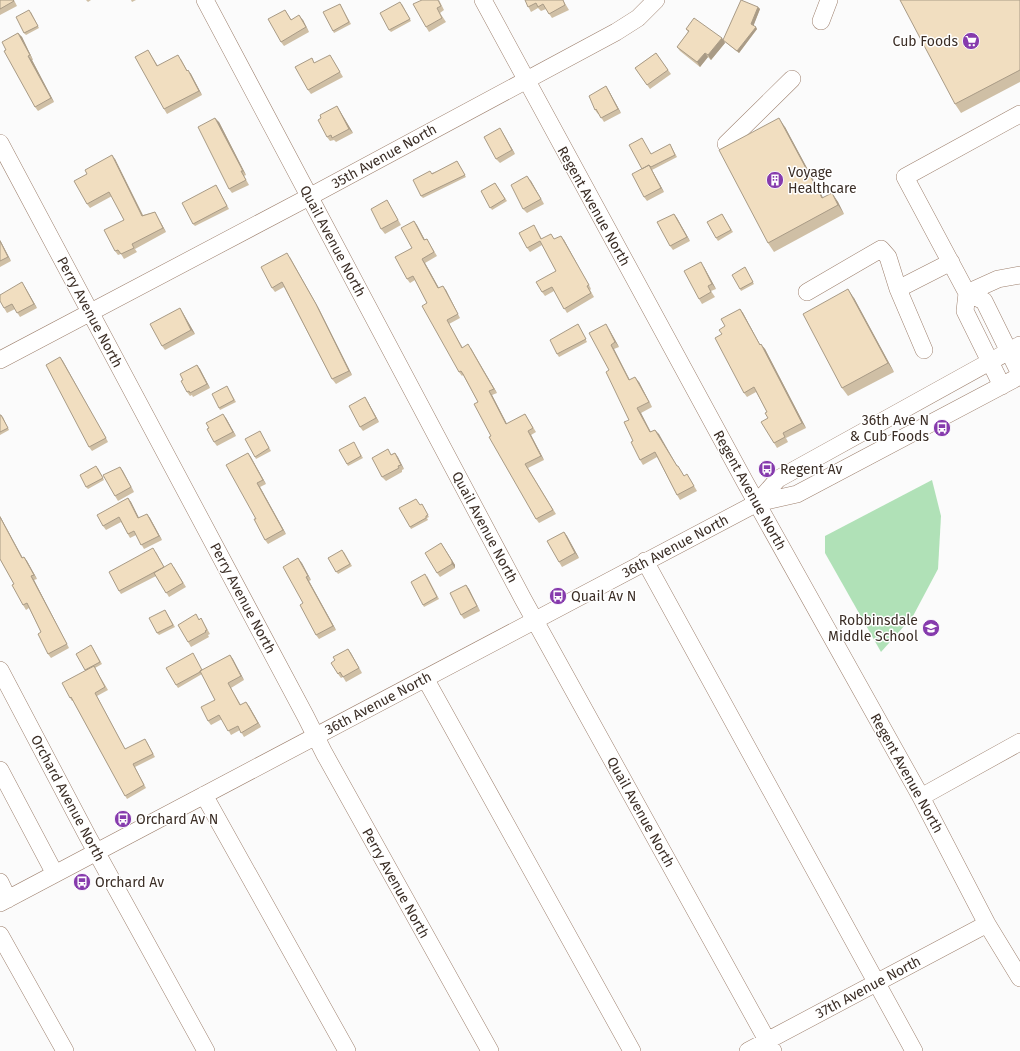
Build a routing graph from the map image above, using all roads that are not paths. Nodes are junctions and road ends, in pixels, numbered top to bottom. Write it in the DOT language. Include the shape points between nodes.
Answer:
graph roads {
  1 [pos="205,0"];
  2 [pos="483,0"];
  3 [pos="656,0"];
  4 [pos="829,0"];
  5 [pos="821,21"];
  6 [pos="525,80"];
  7 [pos="792,80"];
  8 [pos="1020,114"];
  9 [pos="0,143"];
  10 [pos="726,144"];
  11 [pos="310,197"];
  12 [pos="951,262"];
  13 [pos="1020,276"];
  14 [pos="898,289"];
  15 [pos="807,292"];
  16 [pos="966,294"];
  17 [pos="91,313"];
  18 [pos="1014,348"];
  19 [pos="924,350"];
  20 [pos="0,360"];
  21 [pos="990,361"];
  22 [pos="1020,375"];
  23 [pos="1002,386"];
  24 [pos="757,503"];
  25 [pos="645,561"];
  26 [pos="535,620"];
  27 [pos="0,670"];
  28 [pos="425,678"];
  29 [pos="316,736"];
  30 [pos="1020,742"];
  31 [pos="0,770"];
  32 [pos="204,795"];
  33 [pos="921,797"];
  34 [pos="96,852"];
  35 [pos="55,874"];
  36 [pos="0,882"];
  37 [pos="4,901"];
  38 [pos="987,924"];
  39 [pos="0,935"];
  40 [pos="1020,978"];
  41 [pos="876,983"];
  42 [pos="770,1046"];
  43 [pos="65,1051"];
  44 [pos="206,1051"];
  45 [pos="347,1051"];
  46 [pos="490,1051"];
  47 [pos="632,1051"];
  48 [pos="748,1051"];
  49 [pos="914,1051"];
  1 -- 11 [label="street, Quail Avenue North"];
  2 -- 6 [label="street, Regent Avenue North"];
  3 -- 6 [label="street, 35th Avenue North" via="638,18 616,32"];
  4 -- 5 [label="street"];
  6 -- 11 [label="street, 35th Avenue North"];
  6 -- 24 [label="street, Regent Avenue North"];
  7 -- 10 [label="street"];
  8 -- 12 [label="street" via="905,177"];
  9 -- 17 [label="street, Perry Avenue North"];
  11 -- 17 [label="street, 35th Avenue North"];
  11 -- 26 [label="street, Quail Avenue North"];
  12 -- 14 [label="street"];
  12 -- 16 [label="street"];
  13 -- 16 [label="street" via="998,279"];
  14 -- 15 [label="street" via="888,257 881,249"];
  14 -- 19 [label="street"];
  16 -- 18 [label="street" via="984,301"];
  16 -- 21 [label="street" via="964,311"];
  17 -- 20 [label="street, 35th Avenue North"];
  17 -- 29 [label="street, Perry Avenue North"];
  18 -- 21 [label="street, 36th Avenue North"];
  18 -- 22 [label="street"];
  21 -- 23 [label="street"];
  21 -- 24 [label="street, 36th Avenue North" via="778,478"];
  22 -- 23 [label="street, 36th Avenue North"];
  23 -- 24 [label="street, 36th Avenue North" via="797,494"];
  24 -- 25 [label="street, 36th Avenue North"];
  24 -- 33 [label="street, Regent Avenue North"];
  25 -- 26 [label="street, 36th Avenue North"];
  25 -- 41 [label="street"];
  26 -- 28 [label="street, 36th Avenue North"];
  26 -- 42 [label="street, Quail Avenue North"];
  27 -- 34 [label="street, Orchard Avenue North"];
  28 -- 29 [label="street, 36th Avenue North"];
  28 -- 47 [label="street"];
  29 -- 32 [label="street, 36th Avenue North"];
  29 -- 46 [label="street, Perry Avenue North"];
  30 -- 33 [label="street"];
  31 -- 35 [label="street"];
  32 -- 34 [label="street, 36th Avenue North"];
  32 -- 45 [label="street"];
  33 -- 38 [label="street, Regent Avenue North"];
  34 -- 35 [label="street, 36th Avenue North"];
  34 -- 44 [label="street, Orchard Avenue North"];
  35 -- 37 [label="street, 36th Avenue North"];
  36 -- 37 [label="street"];
  38 -- 40 [label="street, Regent Avenue North"];
  38 -- 41 [label="street, 37th Avenue North"];
  39 -- 43 [label="street"];
  41 -- 42 [label="street, 37th Avenue North"];
  41 -- 49 [label="street"];
  42 -- 48 [label="street, 37th Avenue North"];
}
